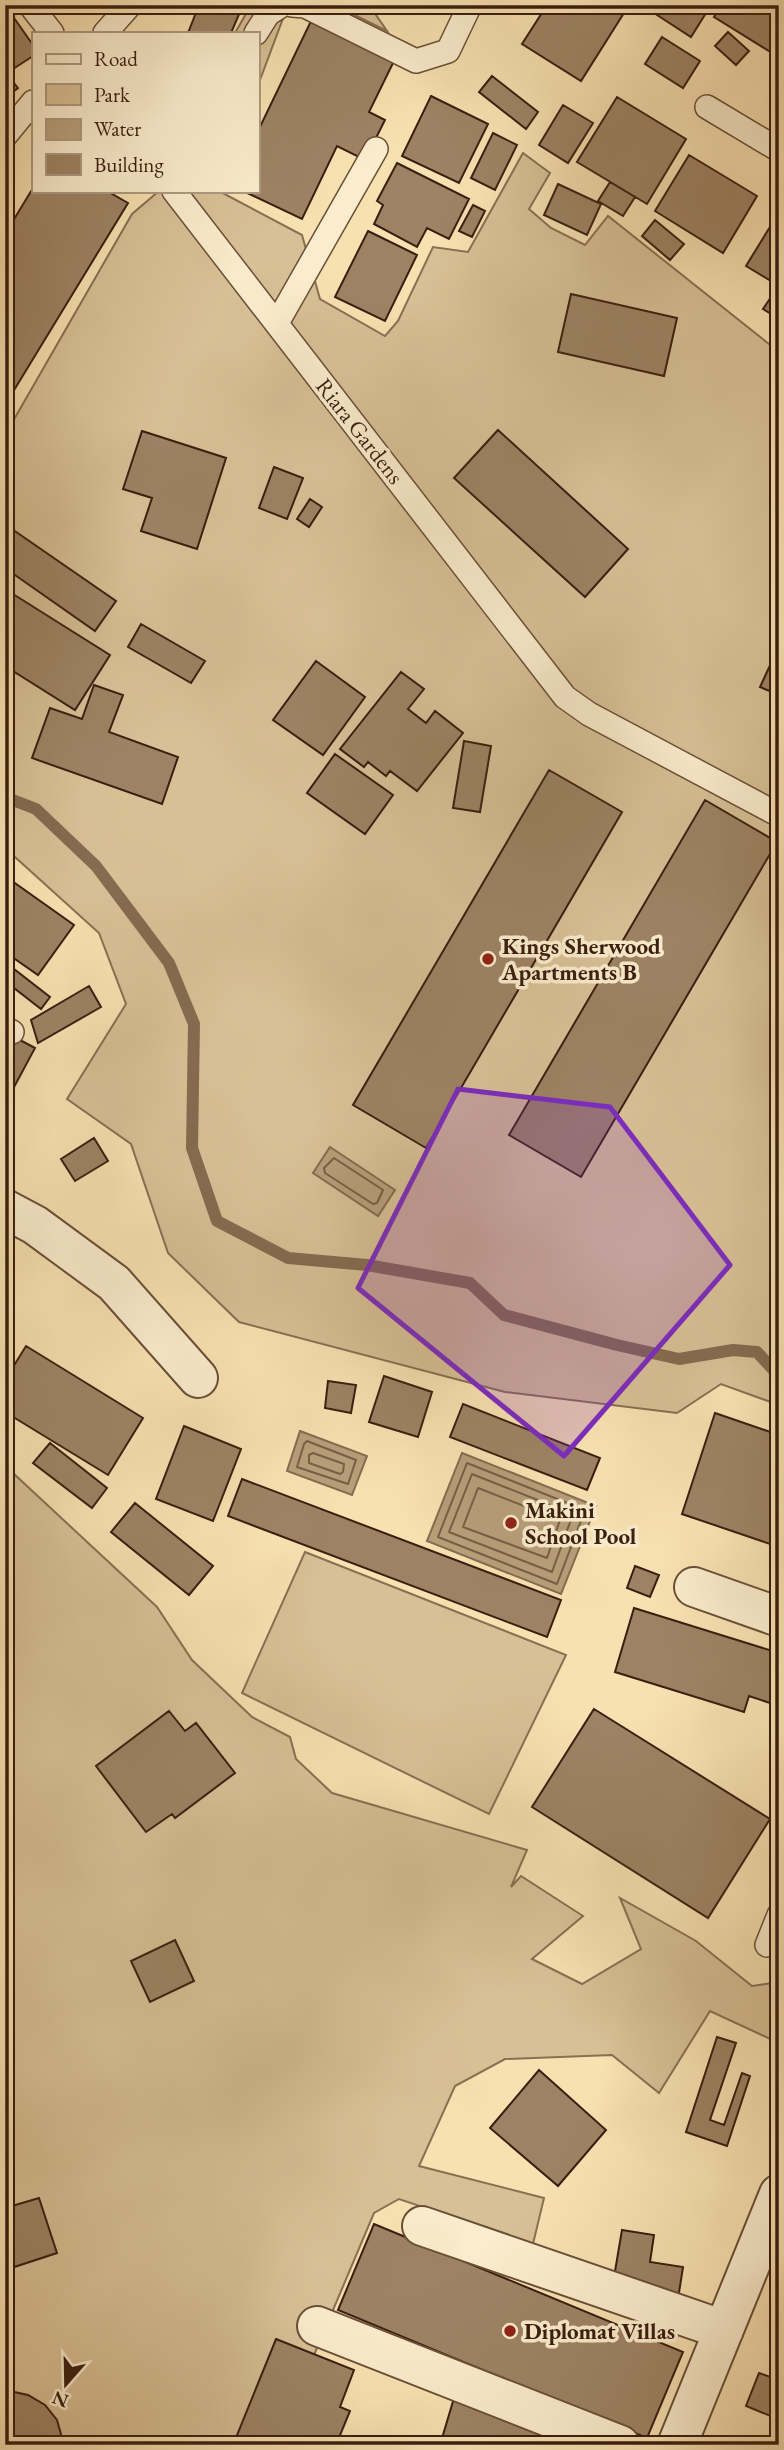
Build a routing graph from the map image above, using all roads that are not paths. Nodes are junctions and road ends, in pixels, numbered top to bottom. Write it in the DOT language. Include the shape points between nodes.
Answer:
graph roads {
  1 [pos="30,5"];
  2 [pos="130,5"];
  3 [pos="282,5"];
  4 [pos="292,5"];
  5 [pos="470,5"];
  6 [pos="50,32"];
  7 [pos="106,32"];
  8 [pos="257,32"];
  9 [pos="32,103"];
  10 [pos="707,107"];
  11 [pos="5,136"];
  12 [pos="376,149"];
  13 [pos="779,150"];
  14 [pos="175,192"];
  15 [pos="276,323"];
  16 [pos="779,815"];
  17 [pos="5,1209"];
  18 [pos="198,1378"];
  19 [pos="694,1587"];
  20 [pos="779,1616"];
  21 [pos="779,1915"];
  22 [pos="767,1945"];
  23 [pos="779,2193"];
  24 [pos="422,2226"];
  25 [pos="317,2326"];
  26 [pos="724,2330"];
  27 [pos="620,2445"];
  28 [pos="677,2445"];
  1 -- 6 [label="lane"];
  2 -- 7 [label="lane"];
  3 -- 8 [label="lane" via="268,14"];
  4 -- 5 [label="lane" via="305,6 416,61 448,51"];
  9 -- 11 [label="lane"];
  10 -- 13 [label="lane"];
  12 -- 15 [label="lane"];
  14 -- 15 [label="lane, Riara Gardens"];
  15 -- 16 [label="lane, Riara Gardens" via="565,697"];
  17 -- 18 [label="street" via="35,1225 114,1283"];
  19 -- 20 [label="street"];
  21 -- 22 [label="lane"];
  23 -- 26 [label="street"];
  24 -- 26 [label="street"];
  25 -- 27 [label="street"];
  26 -- 28 [label="street"];
}
